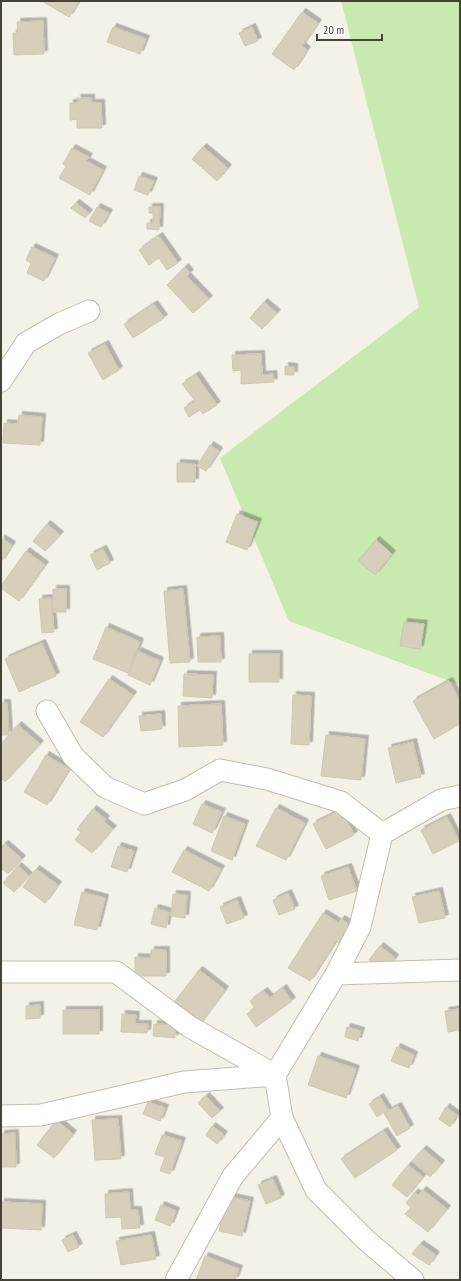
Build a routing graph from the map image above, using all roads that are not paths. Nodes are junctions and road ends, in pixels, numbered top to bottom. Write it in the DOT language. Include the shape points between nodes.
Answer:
graph roads {
  1 [pos="88,311"];
  2 [pos="1,381"];
  3 [pos="47,711"];
  4 [pos="460,796"];
  5 [pos="382,834"];
  6 [pos="460,970"];
  7 [pos="1,972"];
  8 [pos="336,974"];
  9 [pos="275,1075"];
  10 [pos="1,1116"];
  11 [pos="282,1118"];
  12 [pos="176,1280"];
  13 [pos="413,1280"];
  1 -- 2 [label="street" via="26,343"];
  3 -- 5 [label="street" via="73,756 105,787 144,804 184,790 220,770 267,779 342,802"];
  4 -- 5 [label="street" via="441,800"];
  5 -- 8 [label="street" via="360,927"];
  6 -- 8 [label="street"];
  7 -- 9 [label="street" via="116,972 190,1027"];
  8 -- 9 [label="street"];
  9 -- 10 [label="street" via="184,1082 41,1116"];
  9 -- 11 [label="street"];
  11 -- 12 [label="street" via="233,1176"];
  11 -- 13 [label="street" via="316,1190 366,1240"];
}
